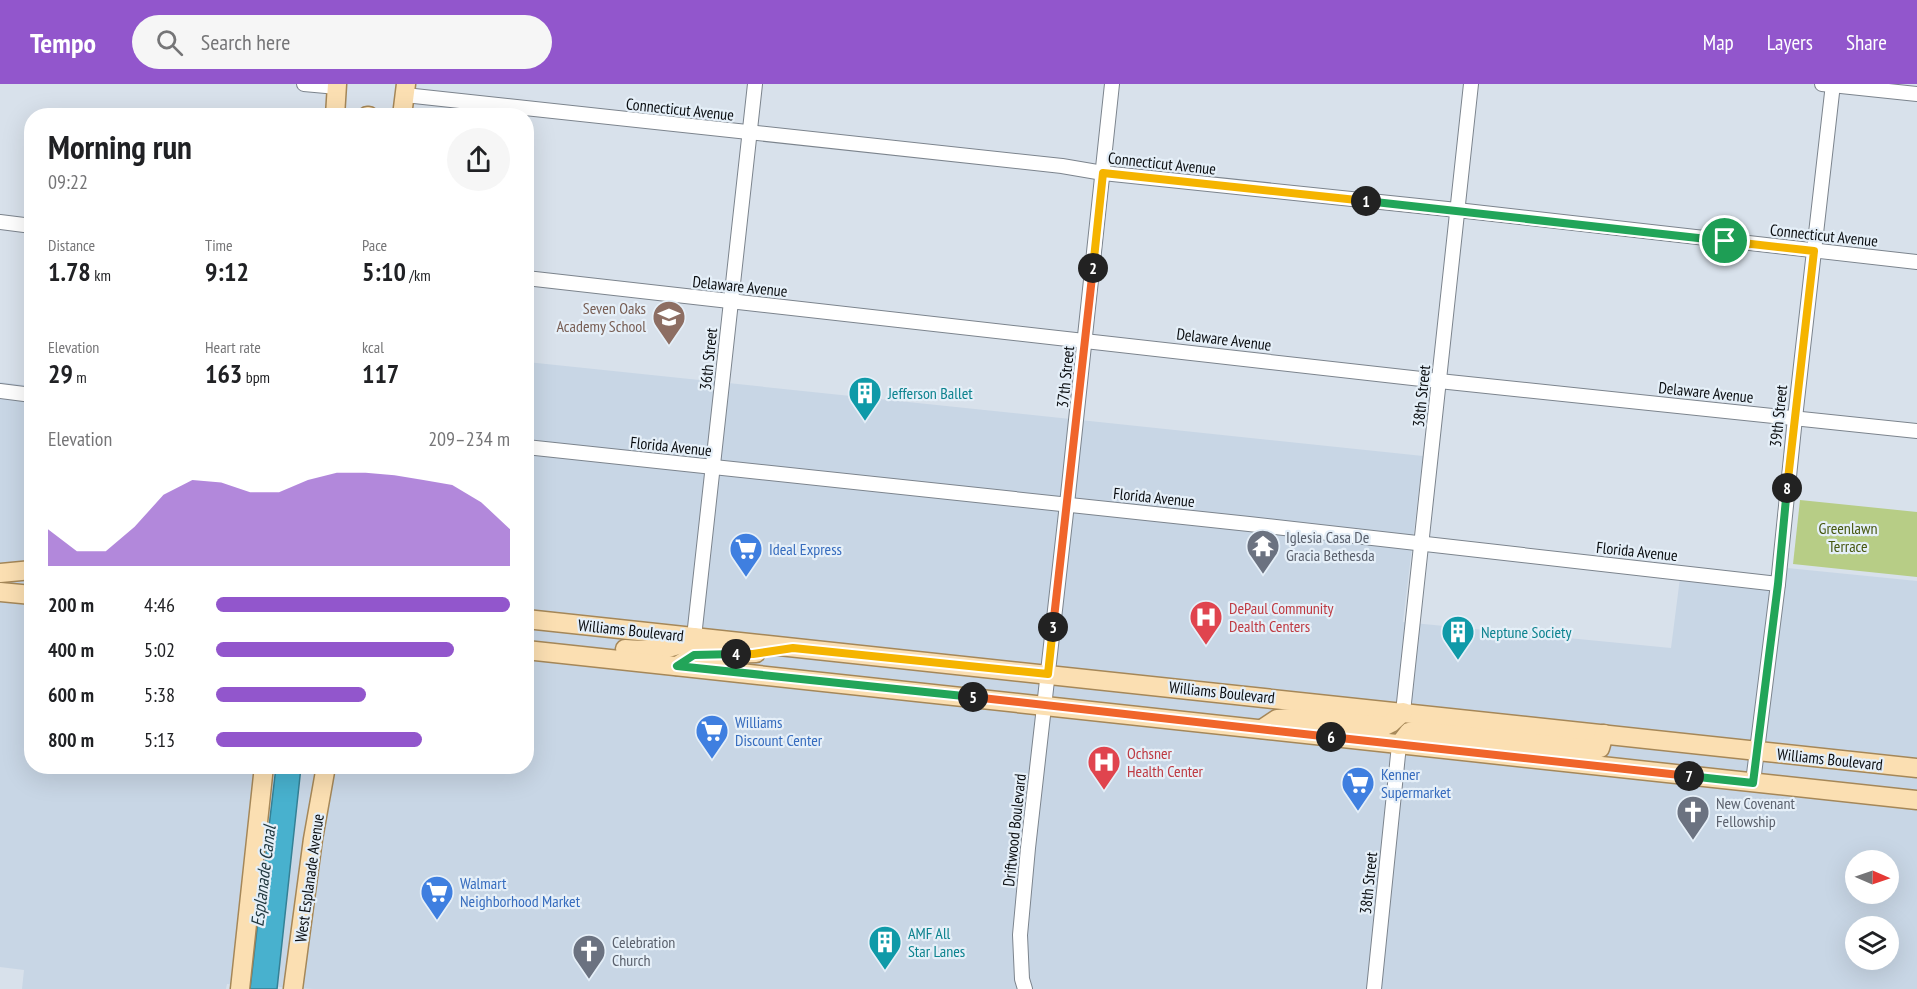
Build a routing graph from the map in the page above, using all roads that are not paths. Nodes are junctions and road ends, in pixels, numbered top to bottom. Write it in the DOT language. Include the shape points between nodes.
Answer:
graph roads {
  1 [pos="304,84"];
  2 [pos="756,84"];
  3 [pos="1112,84"];
  4 [pos="1471,84"];
  5 [pos="1830,84"];
  6 [pos="337,86"];
  7 [pos="405,89"];
  8 [pos="1917,94"];
  9 [pos="336,108"];
  10 [pos="403,108"];
  11 [pos="750,134"];
  12 [pos="1103,173"];
  13 [pos="1457,210"];
  14 [pos="0,222"];
  15 [pos="24,225"];
  16 [pos="1814,251"];
  17 [pos="1917,262"];
  18 [pos="534,279"];
  19 [pos="731,302"];
  20 [pos="1085,340"];
  21 [pos="1439,381"];
  22 [pos="0,391"];
  23 [pos="24,394"];
  24 [pos="1795,418"];
  25 [pos="1917,431"];
  26 [pos="534,448"];
  27 [pos="713,467"];
  28 [pos="1067,504"];
  29 [pos="1422,543"];
  30 [pos="0,560"];
  31 [pos="24,562"];
  32 [pos="24,571"];
  33 [pos="0,573"];
  34 [pos="1778,584"];
  35 [pos="0,592"];
  36 [pos="24,594"];
  37 [pos="534,620"];
  38 [pos="693,637"];
  39 [pos="793,648"];
  40 [pos="534,651"];
  41 [pos="567,654"];
  42 [pos="677,666"];
  43 [pos="1048,674"];
  44 [pos="1044,705"];
  45 [pos="1403,712"];
  46 [pos="1262,729"];
  47 [pos="1604,734"];
  48 [pos="1399,745"];
  49 [pos="1756,751"];
  50 [pos="1917,768"];
  51 [pos="263,774"];
  52 [pos="325,774"];
  53 [pos="1753,783"];
  54 [pos="1917,800"];
  55 [pos="240,989"];
  56 [pos="293,989"];
  57 [pos="1025,989"];
  58 [pos="1374,989"];
  1 -- 6 [label="street"];
  2 -- 11 [label="street, 36th Street"];
  3 -- 12 [label="street, 37th Street"];
  4 -- 13 [label="street, 38th Street"];
  5 -- 8 [label="street"];
  5 -- 16 [label="street, 39th Street"];
  6 -- 9 [label="main road"];
  7 -- 10 [label="main road"];
  7 -- 11 [label="street, Connecticut Avenue"];
  11 -- 12 [label="street, Connecticut Avenue"];
  11 -- 19 [label="street, 36th Street"];
  12 -- 13 [label="street, Connecticut Avenue"];
  12 -- 20 [label="street, 37th Street"];
  13 -- 16 [label="street, Connecticut Avenue"];
  13 -- 21 [label="street, 38th Street"];
  14 -- 15 [label="street"];
  16 -- 17 [label="street, Connecticut Avenue"];
  16 -- 24 [label="street, 39th Street"];
  18 -- 19 [label="street, Delaware Avenue"];
  19 -- 20 [label="street, Delaware Avenue"];
  19 -- 27 [label="street, 36th Street"];
  20 -- 21 [label="street, Delaware Avenue"];
  20 -- 28 [label="street, 37th Street"];
  21 -- 24 [label="street, Delaware Avenue"];
  21 -- 29 [label="street, 38th Street"];
  22 -- 23 [label="street"];
  24 -- 25 [label="street, Delaware Avenue"];
  24 -- 34 [label="street, 39th Street"];
  26 -- 27 [label="street, Florida Avenue"];
  27 -- 28 [label="street, Florida Avenue"];
  27 -- 38 [label="street, 36th Street"];
  28 -- 29 [label="street, Florida Avenue"];
  28 -- 43 [label="street, 37th Street"];
  29 -- 34 [label="street, Florida Avenue"];
  29 -- 45 [label="street, 38th Street"];
  30 -- 31 [label="main road"];
  32 -- 33 [label="main road"];
  34 -- 49 [label="street, 39th Street"];
  35 -- 36 [label="main road"];
  37 -- 38 [label="main road, Williams Boulevard"];
  38 -- 39 [label="main road, Williams Boulevard"];
  38 -- 41 [label="main road" via="661,650 610,648"];
  39 -- 42 [label="main road" via="753,654 694,655"];
  39 -- 43 [label="main road, Williams Boulevard"];
  40 -- 41 [label="main road, Williams Boulevard"];
  41 -- 42 [label="main road, Williams Boulevard"];
  42 -- 44 [label="main road, Williams Boulevard"];
  43 -- 44 [label="street, Driftwood Boulevard"];
  43 -- 45 [label="main road, Williams Boulevard"];
  44 -- 46 [label="main road, Williams Boulevard"];
  44 -- 57 [label="street, Driftwood Boulevard" via="1020,935"];
  45 -- 46 [label="main road" via="1384,726 1277,718"];
  45 -- 47 [label="main road, Williams Boulevard"];
  46 -- 48 [label="main road, Williams Boulevard"];
  47 -- 48 [label="main road" via="1600,748 1592,749 1417,731 1409,732"];
  47 -- 49 [label="main road, Williams Boulevard"];
  48 -- 53 [label="main road, Williams Boulevard"];
  48 -- 58 [label="street, 38th Street"];
  49 -- 50 [label="main road, Williams Boulevard"];
  49 -- 53 [label="street, 39th Street"];
  51 -- 55 [label="main road"];
  52 -- 56 [label="main road, West Esplanade Avenue"];
  53 -- 54 [label="main road, Williams Boulevard"];
}
